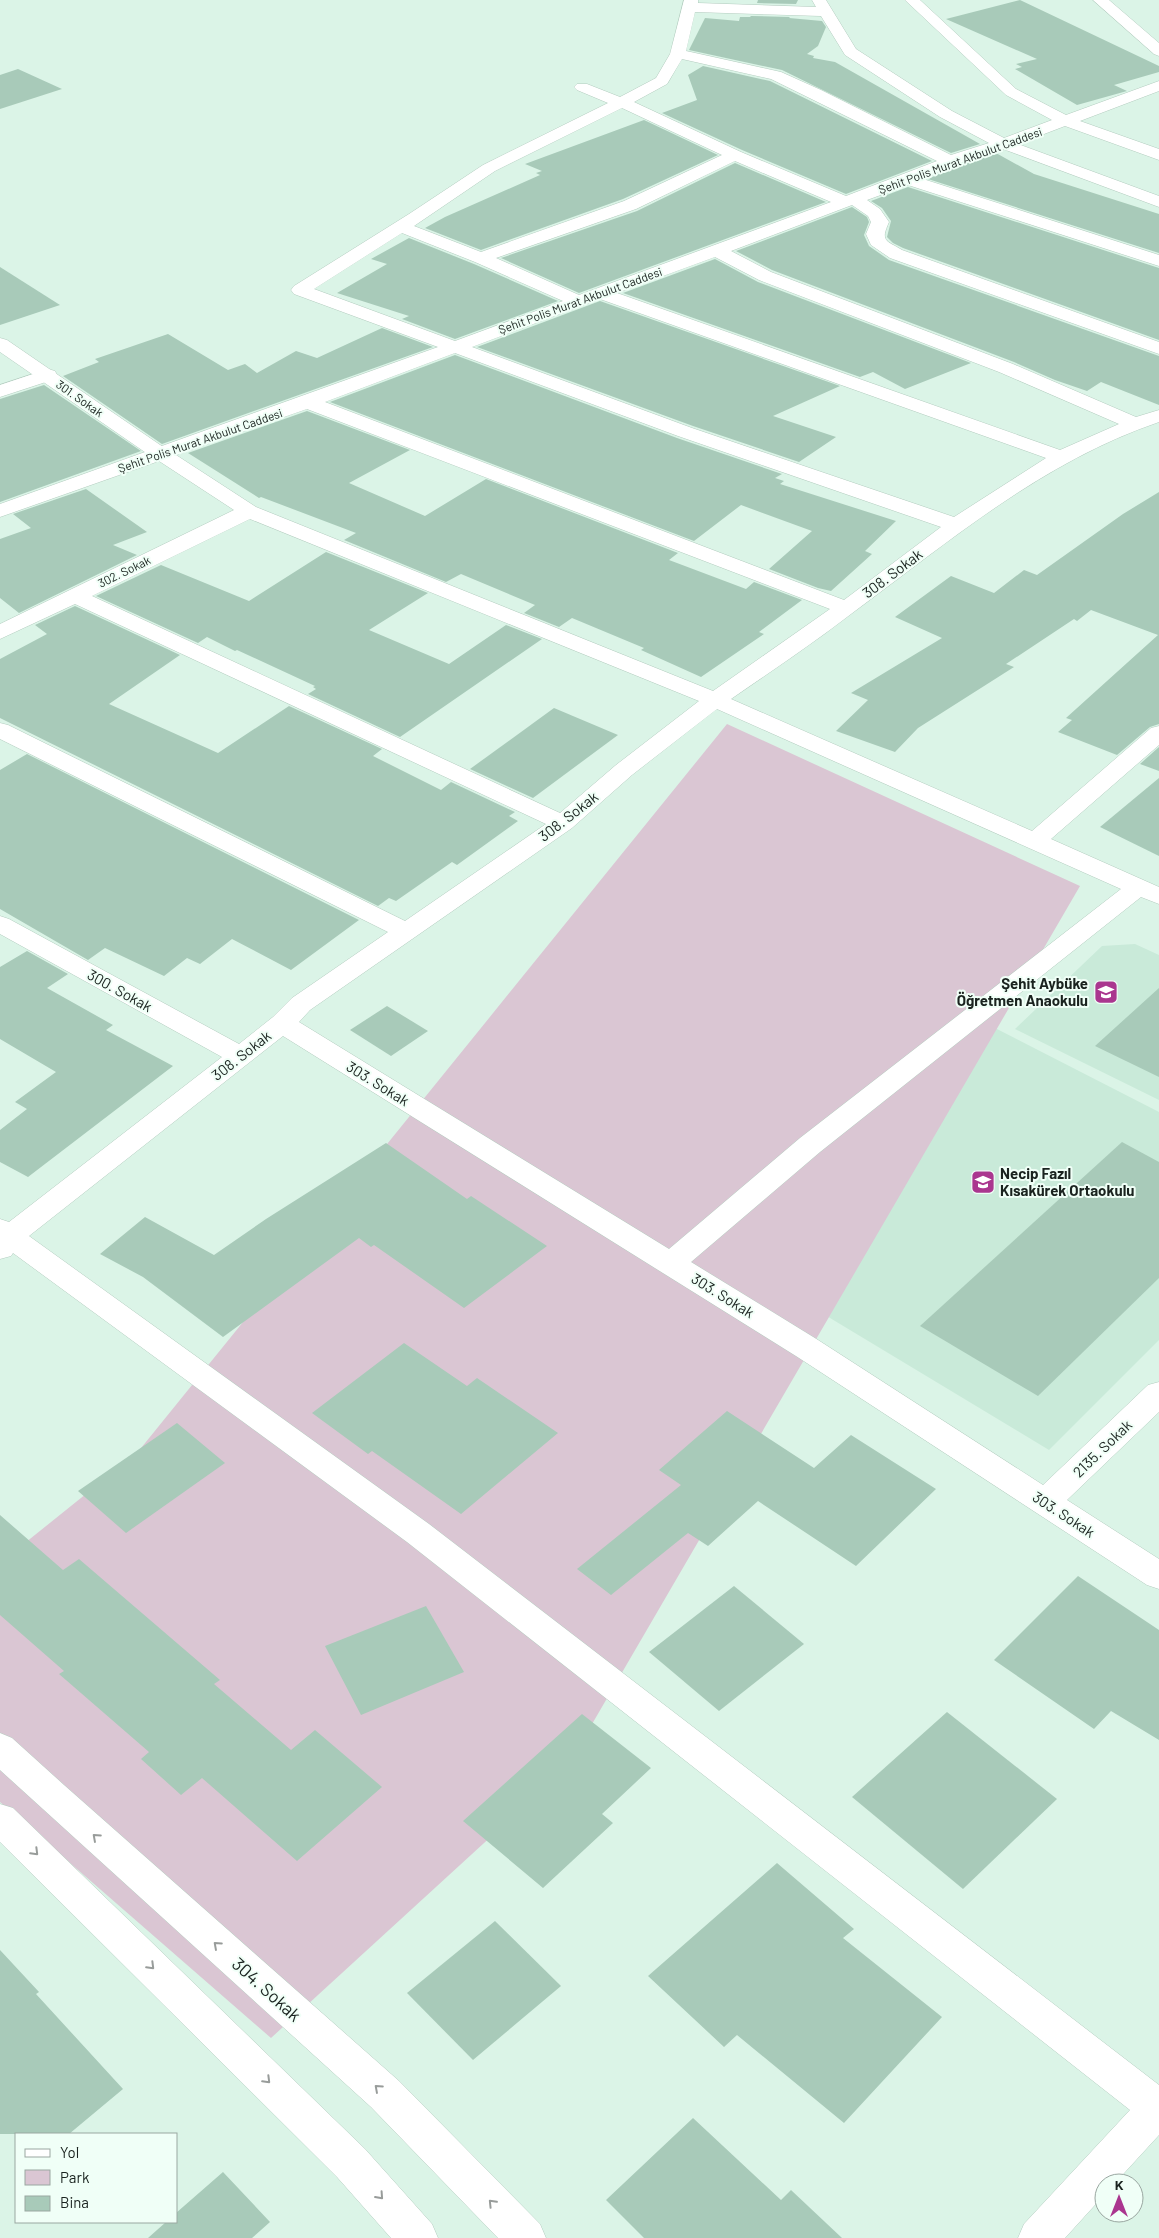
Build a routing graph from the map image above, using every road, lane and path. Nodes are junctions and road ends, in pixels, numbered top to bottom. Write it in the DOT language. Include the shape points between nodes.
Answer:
graph roads {
  1 [pos="912,0"];
  2 [pos="1100,0"];
  3 [pos="690,4"];
  4 [pos="822,6"];
  5 [pos="1159,51"];
  6 [pos="678,54"];
  7 [pos="1159,86"];
  8 [pos="582,88"];
  9 [pos="621,102"];
  10 [pos="1064,121"];
  11 [pos="1003,144"];
  12 [pos="735,155"];
  13 [pos="1159,155"];
  14 [pos="950,161"];
  15 [pos="908,179"];
  16 [pos="850,201"];
  17 [pos="1159,202"];
  18 [pos="401,226"];
  19 [pos="716,250"];
  20 [pos="481,258"];
  21 [pos="1159,261"];
  22 [pos="599,293"];
  23 [pos="578,300"];
  24 [pos="0,344"];
  25 [pos="455,346"];
  26 [pos="1159,348"];
  27 [pos="48,375"];
  28 [pos="0,391"];
  29 [pos="307,402"];
  30 [pos="1159,416"];
  31 [pos="1135,424"];
  32 [pos="159,453"];
  33 [pos="1062,457"];
  34 [pos="249,510"];
  35 [pos="0,511"];
  36 [pos="956,525"];
  37 [pos="73,595"];
  38 [pos="846,608"];
  39 [pos="0,632"];
  40 [pos="716,700"];
  41 [pos="0,730"];
  42 [pos="1159,733"];
  43 [pos="562,823"];
  44 [pos="1034,842"];
  45 [pos="1149,891"];
  46 [pos="0,924"];
  47 [pos="406,931"];
  48 [pos="282,1023"];
  49 [pos="241,1056"];
  50 [pos="4,1238"];
  51 [pos="672,1263"];
  52 [pos="1159,1393"];
  53 [pos="1045,1502"];
  54 [pos="1159,1576"];
  55 [pos="0,1748"];
  56 [pos="0,1818"];
  57 [pos="1158,2109"];
  58 [pos="418,2238"];
  59 [pos="526,2238"];
  60 [pos="1038,2238"];
  1 -- 10 [label="street" via="1011,92"];
  2 -- 5 [label="street"];
  3 -- 4 [label="street"];
  3 -- 6 [label="street"];
  4 -- 11 [label="street" via="850,52 946,114"];
  6 -- 9 [label="street" via="662,81"];
  6 -- 14 [label="street" via="776,75"];
  7 -- 10 [label="street, Şehit Polis Murat Akbulut Caddesi"];
  8 -- 9 [label="street"];
  9 -- 12 [label="street"];
  9 -- 18 [label="street" via="489,168"];
  10 -- 11 [label="street, Şehit Polis Murat Akbulut Caddesi"];
  10 -- 13 [label="street"];
  11 -- 14 [label="street, Şehit Polis Murat Akbulut Caddesi"];
  11 -- 17 [label="street"];
  12 -- 16 [label="street"];
  12 -- 20 [label="street" via="630,205"];
  14 -- 15 [label="street, Şehit Polis Murat Akbulut Caddesi"];
  15 -- 16 [label="street, Şehit Polis Murat Akbulut Caddesi"];
  15 -- 21 [label="street"];
  16 -- 19 [label="street, Şehit Polis Murat Akbulut Caddesi"];
  16 -- 26 [label="street" via="874,213 880,222 875,234 878,241 896,254"];
  18 -- 20 [label="street"];
  18 -- 25 [label="street" via="300,290"];
  19 -- 22 [label="street, Şehit Polis Murat Akbulut Caddesi"];
  19 -- 31 [label="street" via="765,276 1006,368"];
  20 -- 23 [label="street"];
  22 -- 23 [label="street, Şehit Polis Murat Akbulut Caddesi"];
  22 -- 33 [label="street"];
  23 -- 25 [label="street, Şehit Polis Murat Akbulut Caddesi"];
  24 -- 27 [label="street, 301. Sokak"];
  25 -- 29 [label="street, Şehit Polis Murat Akbulut Caddesi"];
  25 -- 36 [label="street" via="685,432"];
  27 -- 28 [label="street"];
  27 -- 32 [label="street, 301. Sokak"];
  29 -- 32 [label="street, Şehit Polis Murat Akbulut Caddesi"];
  29 -- 38 [label="street"];
  30 -- 31 [label="street, 308. Sokak"];
  31 -- 33 [label="street, 308. Sokak"];
  32 -- 34 [label="street, 301. Sokak"];
  32 -- 35 [label="street, Şehit Polis Murat Akbulut Caddesi"];
  33 -- 36 [label="street, 308. Sokak"];
  34 -- 37 [label="street, 302. Sokak"];
  34 -- 40 [label="street, 301. Sokak"];
  36 -- 38 [label="street, 308. Sokak"];
  37 -- 39 [label="street, 302. Sokak"];
  37 -- 43 [label="street"];
  38 -- 40 [label="street, 308. Sokak"];
  40 -- 43 [label="street, 308. Sokak" via="624,770"];
  40 -- 44 [label="street, 301. Sokak"];
  41 -- 47 [label="street"];
  42 -- 44 [label="street"];
  43 -- 47 [label="street, 308. Sokak"];
  44 -- 45 [label="street, 301. Sokak"];
  45 -- 51 [label="street" via="810,1145"];
  46 -- 49 [label="street, 300. Sokak"];
  47 -- 48 [label="street, 308. Sokak" via="301,1004"];
  48 -- 49 [label="street, 308. Sokak"];
  48 -- 51 [label="street, 303. Sokak"];
  49 -- 50 [label="street, 308. Sokak"];
  50 -- 57 [label="street" via="418,1533"];
  51 -- 53 [label="street, 303. Sokak"];
  52 -- 53 [label="street, 2135. Sokak"];
  53 -- 54 [label="street, 303. Sokak"];
  59 -- 55 [label="street, 304. Sokak, one-way" via="385,2094"];
  56 -- 58 [label="street, one-way" via="351,2163"];
  57 -- 60 [label="street"];
}
